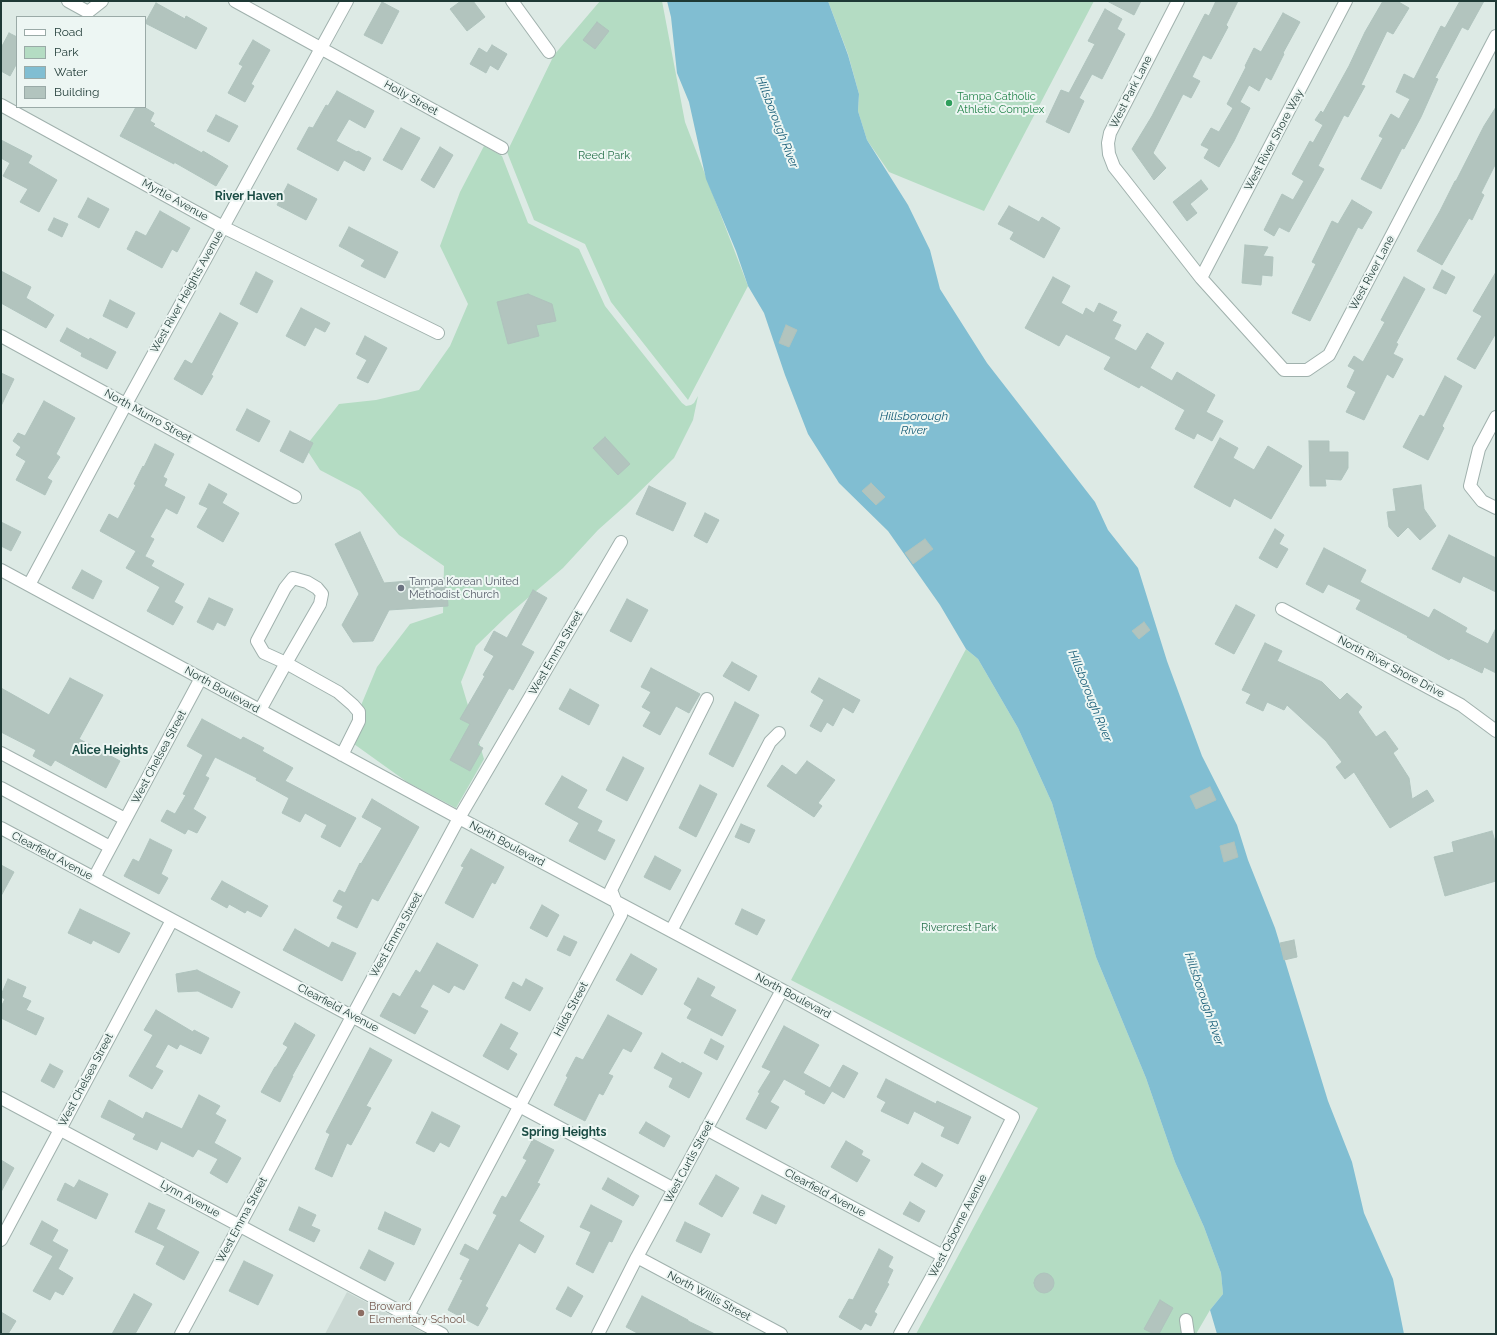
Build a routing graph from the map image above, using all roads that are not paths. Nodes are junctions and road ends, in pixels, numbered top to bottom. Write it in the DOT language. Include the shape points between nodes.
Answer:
graph roads {
  1 [pos="68,1"];
  2 [pos="102,1"];
  3 [pos="235,1"];
  4 [pos="347,1"];
  5 [pos="512,1"];
  6 [pos="1178,1"];
  7 [pos="1346,1"];
  8 [pos="1496,36"];
  9 [pos="321,48"];
  10 [pos="549,52"];
  11 [pos="1,105"];
  12 [pos="502,148"];
  13 [pos="224,227"];
  14 [pos="1201,278"];
  15 [pos="438,333"];
  16 [pos="1,336"];
  17 [pos="126,404"];
  18 [pos="1496,417"];
  19 [pos="295,497"];
  20 [pos="1496,508"];
  21 [pos="621,542"];
  22 [pos="1,570"];
  23 [pos="30,585"];
  24 [pos="1282,609"];
  25 [pos="286,664"];
  26 [pos="201,678"];
  27 [pos="707,699"];
  28 [pos="260,710"];
  29 [pos="1496,731"];
  30 [pos="779,733"];
  31 [pos="1,753"];
  32 [pos="342,755"];
  33 [pos="1,788"];
  34 [pos="459,818"];
  35 [pos="125,819"];
  36 [pos="1,828"];
  37 [pos="110,847"];
  38 [pos="94,878"];
  39 [pos="615,902"];
  40 [pos="172,920"];
  41 [pos="670,931"];
  42 [pos="782,990"];
  43 [pos="352,1016"];
  44 [pos="1,1098"];
  45 [pos="519,1106"];
  46 [pos="1013,1117"];
  47 [pos="60,1129"];
  48 [pos="706,1129"];
  49 [pos="674,1189"];
  50 [pos="239,1225"];
  51 [pos="1,1240"];
  52 [pos="943,1256"];
  53 [pos="637,1257"];
  54 [pos="408,1316"];
  55 [pos="1186,1320"];
  56 [pos="181,1334"];
  57 [pos="442,1334"];
  58 [pos="598,1334"];
  59 [pos="781,1334"];
  60 [pos="900,1334"];
  61 [pos="1188,1334"];
  1 -- 2 [label="street" via="88,12"];
  3 -- 9 [label="street, Holly Street"];
  4 -- 9 [label="street, West River Heights Avenue"];
  5 -- 10 [label="street"];
  6 -- 14 [label="street, West Park Lane" via="1110,133 1108,143 1114,167"];
  7 -- 14 [label="street, West River Shore Way"];
  8 -- 14 [label="street, West River Lane" via="1329,355 1307,370 1284,370"];
  9 -- 12 [label="street, Holly Street"];
  9 -- 13 [label="street, West River Heights Avenue"];
  11 -- 13 [label="street, Myrtle Avenue"];
  13 -- 15 [label="street, Myrtle Avenue"];
  13 -- 17 [label="street, West River Heights Avenue"];
  16 -- 17 [label="street, North Munro Street"];
  17 -- 19 [label="street, North Munro Street"];
  17 -- 23 [label="street, West River Heights Avenue"];
  18 -- 20 [label="street" via="1479,449 1470,486 1482,501"];
  21 -- 34 [label="street, West Emma Street"];
  22 -- 23 [label="street, North Boulevard"];
  23 -- 26 [label="street, North Boulevard"];
  24 -- 29 [label="street, North River Shore Drive" via="1461,705"];
  25 -- 25 [label="street" via="320,604 322,594 307,582 293,578 285,588 257,642 264,653"];
  25 -- 28 [label="street"];
  25 -- 32 [label="street" via="338,692 353,704 358,712 359,721"];
  26 -- 28 [label="street, North Boulevard"];
  26 -- 35 [label="street, West Chelsea Street"];
  27 -- 39 [label="street, Hilda Street" via="611,890"];
  28 -- 32 [label="street, North Boulevard"];
  30 -- 41 [label="street" via="770,742"];
  31 -- 35 [label="street"];
  32 -- 34 [label="street, North Boulevard"];
  33 -- 37 [label="street"];
  34 -- 39 [label="street, North Boulevard"];
  34 -- 43 [label="street, West Emma Street"];
  35 -- 37 [label="street, West Chelsea Street"];
  36 -- 38 [label="street, Clearfield Avenue"];
  37 -- 38 [label="street, West Chelsea Street"];
  38 -- 40 [label="street, Clearfield Avenue"];
  39 -- 41 [label="street, North Boulevard"];
  39 -- 45 [label="street, Hilda Street" via="621,915"];
  40 -- 43 [label="street, Clearfield Avenue"];
  40 -- 47 [label="street, West Chelsea Street"];
  41 -- 42 [label="street, North Boulevard"];
  42 -- 46 [label="street, North Boulevard"];
  42 -- 48 [label="street, West Curtis Street"];
  43 -- 45 [label="street, Clearfield Avenue"];
  43 -- 50 [label="street, West Emma Street"];
  44 -- 47 [label="street, Lynn Avenue"];
  45 -- 49 [label="street, Clearfield Avenue"];
  45 -- 54 [label="street, Hilda Street"];
  46 -- 52 [label="street, West Osborne Avenue"];
  47 -- 50 [label="street, Lynn Avenue"];
  47 -- 51 [label="street, West Chelsea Street"];
  48 -- 49 [label="street, West Curtis Street"];
  48 -- 52 [label="street, Clearfield Avenue"];
  49 -- 53 [label="street, West Curtis Street"];
  50 -- 54 [label="street, Lynn Avenue"];
  50 -- 56 [label="street, West Emma Street"];
  52 -- 60 [label="street, West Osborne Avenue"];
  53 -- 58 [label="street, West Curtis Street"];
  53 -- 59 [label="street, North Willis Street"];
  54 -- 57 [label="street, Lynn Avenue"];
  55 -- 61 [label="street"];
}
